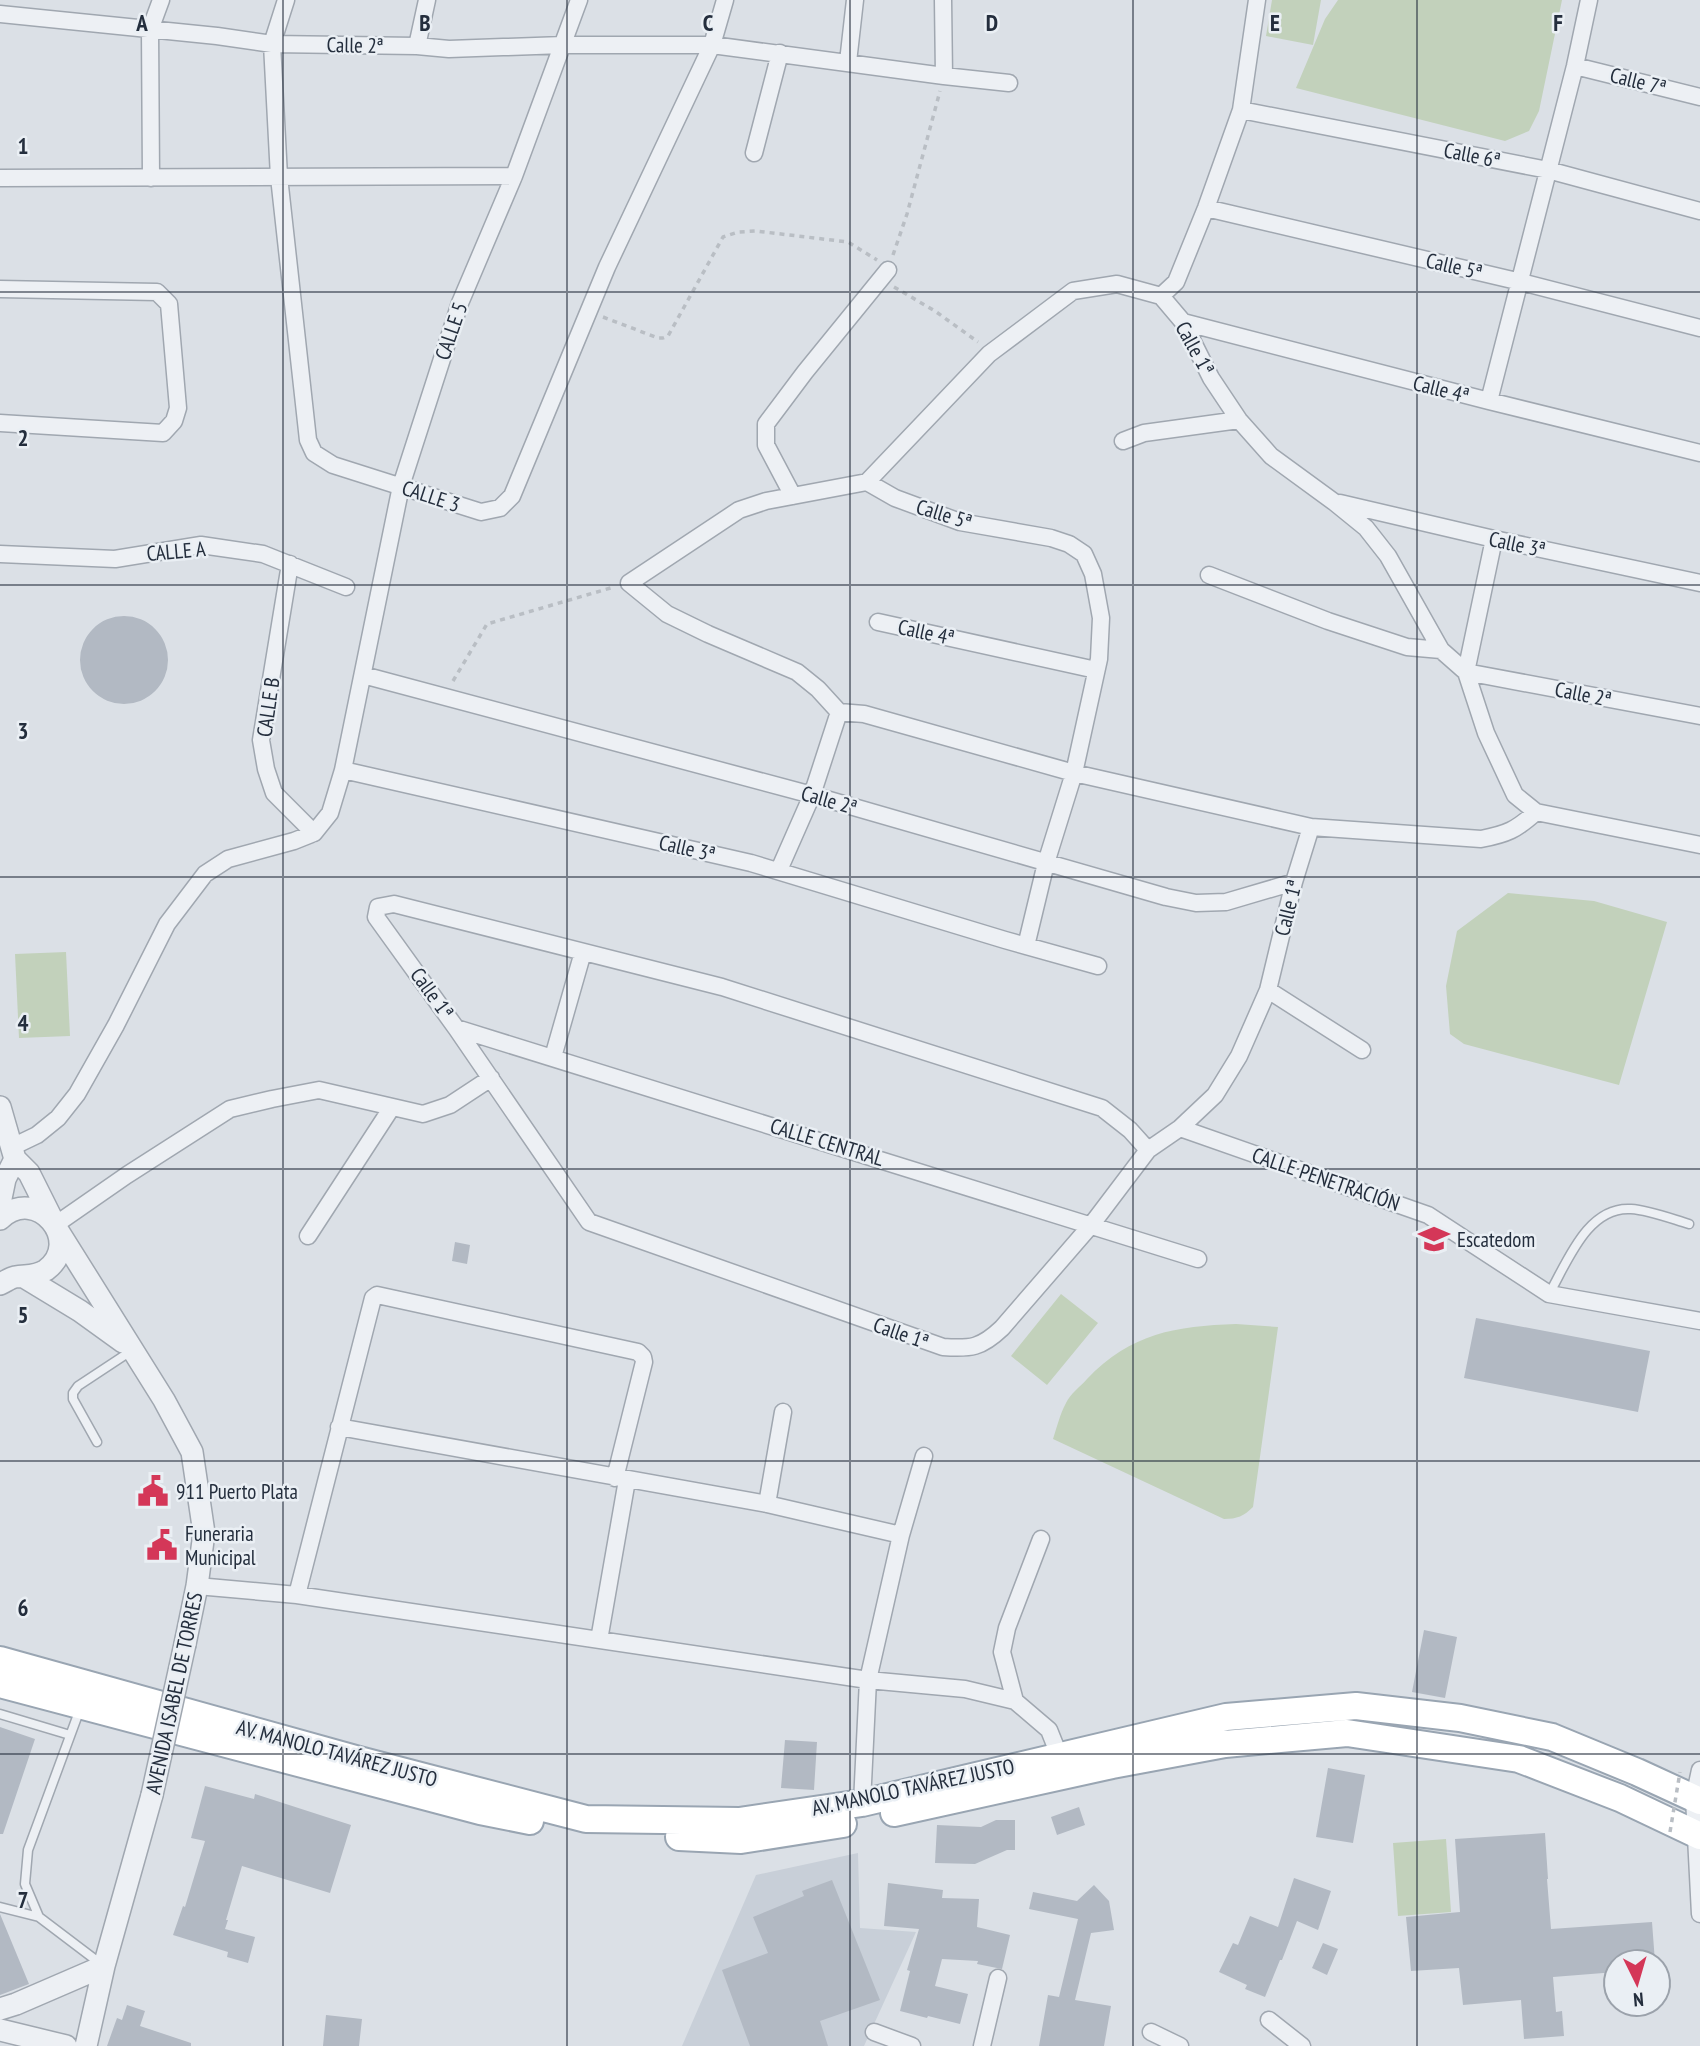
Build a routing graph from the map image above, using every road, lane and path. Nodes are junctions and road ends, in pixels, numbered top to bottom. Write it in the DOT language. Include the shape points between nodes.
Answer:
graph roads {
  1 [pos="161,0"];
  2 [pos="286,0"];
  3 [pos="427,0"];
  4 [pos="579,0"];
  5 [pos="725,0"];
  6 [pos="855,0"];
  7 [pos="943,0"];
  8 [pos="1256,0"];
  9 [pos="1589,0"];
  10 [pos="0,14"];
  11 [pos="150,30"];
  12 [pos="272,44"];
  13 [pos="564,45"];
  14 [pos="712,45"];
  15 [pos="417,46"];
  16 [pos="780,53"];
  17 [pos="848,62"];
  18 [pos="1576,66"];
  19 [pos="944,76"];
  20 [pos="1009,83"];
  21 [pos="1700,97"];
  22 [pos="1241,110"];
  23 [pos="754,153"];
  24 [pos="1548,170"];
  25 [pos="514,176"];
  26 [pos="279,177"];
  27 [pos="0,178"];
  28 [pos="151,178"];
  29 [pos="1206,208"];
  30 [pos="1700,211"];
  31 [pos="888,271"];
  32 [pos="1521,282"];
  33 [pos="0,289"];
  34 [pos="1161,296"];
  35 [pos="588,312"];
  36 [pos="1182,322"];
  37 [pos="1700,328"];
  38 [pos="989,354"];
  39 [pos="1489,401"];
  40 [pos="1240,420"];
  41 [pos="0,423"];
  42 [pos="1122,442"];
  43 [pos="1700,453"];
  44 [pos="867,482"];
  45 [pos="401,486"];
  46 [pos="793,496"];
  47 [pos="1334,502"];
  48 [pos="1494,539"];
  49 [pos="0,554"];
  50 [pos="290,564"];
  51 [pos="1209,575"];
  52 [pos="629,583"];
  53 [pos="1700,583"];
  54 [pos="346,587"];
  55 [pos="878,622"];
  56 [pos="1441,650"];
  57 [pos="1097,670"];
  58 [pos="1466,672"];
  59 [pos="363,675"];
  60 [pos="444,696"];
  61 [pos="839,712"];
  62 [pos="1700,716"];
  63 [pos="344,770"];
  64 [pos="1074,774"];
  65 [pos="812,794"];
  66 [pos="1536,812"];
  67 [pos="1311,827"];
  68 [pos="314,833"];
  69 [pos="1700,845"];
  70 [pos="1046,863"];
  71 [pos="779,870"];
  72 [pos="1294,882"];
  73 [pos="1026,946"];
  74 [pos="583,952"];
  75 [pos="1098,966"];
  76 [pos="1268,990"];
  77 [pos="456,1028"];
  78 [pos="1362,1051"];
  79 [pos="553,1057"];
  80 [pos="491,1078"];
  81 [pos="0,1107"];
  82 [pos="392,1107"];
  83 [pos="1180,1128"];
  84 [pos="1148,1150"];
  85 [pos="9,1158"];
  86 [pos="0,1203"];
  87 [pos="0,1219"];
  88 [pos="1092,1224"];
  89 [pos="1689,1224"];
  90 [pos="55,1225"];
  91 [pos="307,1236"];
  92 [pos="1198,1259"];
  93 [pos="10,1276"];
  94 [pos="1549,1294"];
  95 [pos="1700,1321"];
  96 [pos="133,1349"];
  97 [pos="783,1412"];
  98 [pos="339,1427"];
  99 [pos="97,1442"];
  100 [pos="924,1456"];
  101 [pos="621,1479"];
  102 [pos="767,1504"];
  103 [pos="901,1535"];
  104 [pos="1041,1539"];
  105 [pos="197,1586"];
  106 [pos="297,1595"];
  107 [pos="599,1640"];
  108 [pos="0,1660"];
  109 [pos="868,1680"];
  110 [pos="0,1684"];
  111 [pos="1015,1701"];
  112 [pos="80,1707"];
  113 [pos="0,1714"];
  114 [pos="70,1735"];
  115 [pos="1059,1755"];
  116 [pos="1700,1770"];
  117 [pos="1680,1772"];
  118 [pos="1697,1799"];
  119 [pos="862,1803"];
  120 [pos="1689,1834"];
  121 [pos="0,1907"];
  122 [pos="1700,1914"];
  123 [pos="39,1917"];
  124 [pos="104,1966"];
  125 [pos="998,1978"];
  126 [pos="0,2009"];
  127 [pos="1269,2020"];
  128 [pos="0,2030"];
  129 [pos="874,2032"];
  130 [pos="1151,2032"];
  131 [pos="65,2046"];
  132 [pos="86,2046"];
  133 [pos="912,2046"];
  134 [pos="982,2046"];
  135 [pos="1180,2046"];
  136 [pos="1302,2046"];
  1 -- 11 [label="street"];
  2 -- 12 [label="street, CALLE 3"];
  3 -- 15 [label="street"];
  4 -- 13 [label="street, CALLE 5"];
  5 -- 14 [label="street, CALLE 3"];
  6 -- 17 [label="street"];
  7 -- 19 [label="street"];
  8 -- 22 [label="street"];
  9 -- 18 [label="street"];
  10 -- 11 [label="street, Calle 2ª"];
  11 -- 12 [label="street, Calle 2ª"];
  11 -- 28 [label="street"];
  12 -- 15 [label="street, Calle 2ª"];
  12 -- 26 [label="street, CALLE 3"];
  13 -- 14 [label="street, Calle 2ª"];
  13 -- 15 [label="street, Calle 2ª"];
  13 -- 25 [label="street, CALLE 5"];
  14 -- 16 [label="street, Calle 2ª"];
  14 -- 35 [label="street, CALLE 3"];
  16 -- 17 [label="street, Calle 2ª"];
  16 -- 23 [label="street"];
  17 -- 19 [label="street, Calle 2ª"];
  18 -- 21 [label="street, Calle 7ª"];
  18 -- 24 [label="street"];
  19 -- 20 [label="street, Calle 2ª"];
  19 -- 31 [label="path"];
  22 -- 24 [label="street, Calle 6ª"];
  22 -- 29 [label="street"];
  24 -- 30 [label="street, Calle 6ª"];
  24 -- 32 [label="street"];
  25 -- 26 [label="street"];
  25 -- 45 [label="street, CALLE 5" via="460,303"];
  26 -- 28 [label="street"];
  26 -- 45 [label="street, CALLE 3" via="308,440 314,453 333,465"];
  27 -- 28 [label="street"];
  29 -- 32 [label="street, Calle 5ª"];
  29 -- 34 [label="street" via="1176,282"];
  31 -- 35 [label="path" via="848,242 738,232 723,237 663,338"];
  31 -- 38 [label="path" via="889,284 967,333"];
  31 -- 46 [label="street" via="766,424 766,445"];
  32 -- 37 [label="street, Calle 5ª"];
  32 -- 39 [label="street"];
  33 -- 41 [label="street" via="156,292 169,304 178,408 163,433"];
  34 -- 36 [label="street, Calle 1ª"];
  34 -- 38 [label="street" via="1117,284 1073,291"];
  35 -- 45 [label="street, CALLE 3" via="512,496 500,508 481,512"];
  36 -- 39 [label="street, Calle 4ª"];
  36 -- 40 [label="street, Calle 1ª" via="1211,378"];
  38 -- 44 [label="street"];
  39 -- 43 [label="street, Calle 4ª"];
  40 -- 42 [label="street" via="1144,433"];
  40 -- 47 [label="street, Calle 1ª" via="1271,456"];
  44 -- 46 [label="street"];
  44 -- 57 [label="street, Calle 5ª" via="895,498 960,522 1051,538 1084,554 1093,574 1101,618"];
  45 -- 59 [label="street, CALLE 5"];
  46 -- 52 [label="street" via="739,510"];
  47 -- 48 [label="street, Calle 3ª"];
  47 -- 56 [label="street, Calle 1ª" via="1366,528 1388,556"];
  48 -- 53 [label="street, Calle 3ª"];
  48 -- 58 [label="street"];
  49 -- 50 [label="street, CALLE A" via="115,559 201,545"];
  50 -- 54 [label="street, CALLE A"];
  50 -- 68 [label="street, CALLE B" via="261,740 274,793"];
  51 -- 56 [label="street" via="1407,648"];
  52 -- 60 [label="path" via="487,624"];
  52 -- 61 [label="street" via="667,614 797,672"];
  55 -- 57 [label="street, Calle 4ª"];
  56 -- 58 [label="street, Calle 1ª"];
  57 -- 64 [label="street"];
  58 -- 62 [label="street, Calle 2ª"];
  58 -- 66 [label="street" via="1486,733 1515,795"];
  59 -- 60 [label="street, Calle 2ª"];
  59 -- 63 [label="street, CALLE 5"];
  60 -- 65 [label="street, Calle 2ª"];
  61 -- 64 [label="street" via="864,714"];
  61 -- 65 [label="street"];
  63 -- 68 [label="street, CALLE 5" via="330,813"];
  63 -- 71 [label="street, Calle 3ª"];
  64 -- 67 [label="street"];
  64 -- 70 [label="street"];
  65 -- 70 [label="street, Calle 2ª"];
  65 -- 71 [label="street"];
  66 -- 67 [label="street" via="1503,835 1481,839"];
  66 -- 69 [label="street"];
  67 -- 72 [label="street, Calle 1ª"];
  68 -- 85 [label="street" via="228,859 205,874 167,924 77,1094 58,1118"];
  70 -- 72 [label="street, Calle 2ª" via="1196,903 1226,902"];
  70 -- 73 [label="street"];
  71 -- 73 [label="street, Calle 3ª"];
  72 -- 76 [label="street, Calle 1ª"];
  73 -- 75 [label="street, Calle 3ª"];
  74 -- 77 [label="street, Calle 1ª" via="394,904 378,907 376,917"];
  74 -- 79 [label="street"];
  74 -- 84 [label="street" via="722,987 1102,1108"];
  76 -- 78 [label="street"];
  76 -- 83 [label="street, Calle 1ª" via="1216,1095"];
  77 -- 79 [label="street, CALLE CENTRAL"];
  77 -- 80 [label="street, Calle 1ª"];
  79 -- 88 [label="street, CALLE CENTRAL"];
  80 -- 82 [label="street" via="450,1105 424,1114"];
  80 -- 88 [label="street, Calle 1ª" via="589,1222 943,1347 966,1349 989,1341"];
  81 -- 85 [label="street"];
  82 -- 90 [label="street" via="319,1090 230,1110"];
  82 -- 91 [label="street"];
  83 -- 84 [label="street, Calle 1ª"];
  83 -- 94 [label="street, CALLE PENETRACIÓN" via="1428,1215"];
  84 -- 88 [label="street, Calle 1ª"];
  85 -- 86 [label="street"];
  85 -- 90 [label="street, AVENIDA ISABEL DE TORRES" via="29,1173"];
  87 -- 90 [label="street" via="18,1208 31,1208"];
  88 -- 92 [label="street, CALLE CENTRAL"];
  89 -- 94 [label="lane" via="1632,1209 1617,1211 1581,1237"];
  90 -- 93 [label="street" via="60,1242 49,1268 37,1275"];
  90 -- 96 [label="street, AVENIDA ISABEL DE TORRES"];
  93 -- 96 [label="street, AVENIDA ISABEL DE TORRES" via="80,1311"];
  94 -- 95 [label="street, CALLE PENETRACIÓN"];
  96 -- 99 [label="lane" via="74,1393"];
  96 -- 105 [label="street, AVENIDA ISABEL DE TORRES" via="192,1452 204,1533"];
  97 -- 102 [label="street"];
  98 -- 101 [label="street"];
  98 -- 101 [label="street" via="373,1298 382,1295 638,1352 644,1362"];
  98 -- 106 [label="street"];
  100 -- 103 [label="street"];
  101 -- 102 [label="street"];
  101 -- 107 [label="street"];
  102 -- 103 [label="street"];
  103 -- 109 [label="street"];
  104 -- 111 [label="street" via="1002,1652"];
  105 -- 106 [label="street"];
  105 -- 124 [label="street, AVENIDA ISABEL DE TORRES, bridge" via="152,1795"];
  106 -- 107 [label="street"];
  107 -- 109 [label="street"];
  108 -- 119 [label="main road, AV. MANOLO TAVÁREZ JUSTO" via="586,1819 738,1821"];
  109 -- 111 [label="street" via="965,1689"];
  109 -- 119 [label="street"];
  110 -- 112 [label="main road, AV. MANOLO TAVÁREZ JUSTO"];
  111 -- 115 [label="street" via="1049,1730"];
  112 -- 114 [label="lane"];
  112 -- 120 [label="main road, AV. MANOLO TAVÁREZ JUSTO" via="480,1811 597,1834 741,1840 858,1821 1225,1744 1347,1733 1519,1759 1620,1798"];
  113 -- 114 [label="lane"];
  114 -- 123 [label="lane" via="28,1850 25,1885"];
  115 -- 118 [label="main road, AV. MANOLO TAVÁREZ JUSTO" via="1226,1717 1356,1706 1460,1718 1552,1737"];
  115 -- 119 [label="main road, AV. MANOLO TAVÁREZ JUSTO"];
  116 -- 118 [label="street"];
  117 -- 120 [label="path, bridge"];
  118 -- 120 [label="street"];
  120 -- 122 [label="street"];
  121 -- 123 [label="lane"];
  123 -- 124 [label="lane"];
  124 -- 126 [label="street"];
  124 -- 132 [label="street, AVENIDA ISABEL DE TORRES"];
  125 -- 134 [label="street"];
  127 -- 136 [label="street"];
  128 -- 131 [label="street"];
  129 -- 133 [label="street"];
  130 -- 135 [label="street"];
}
